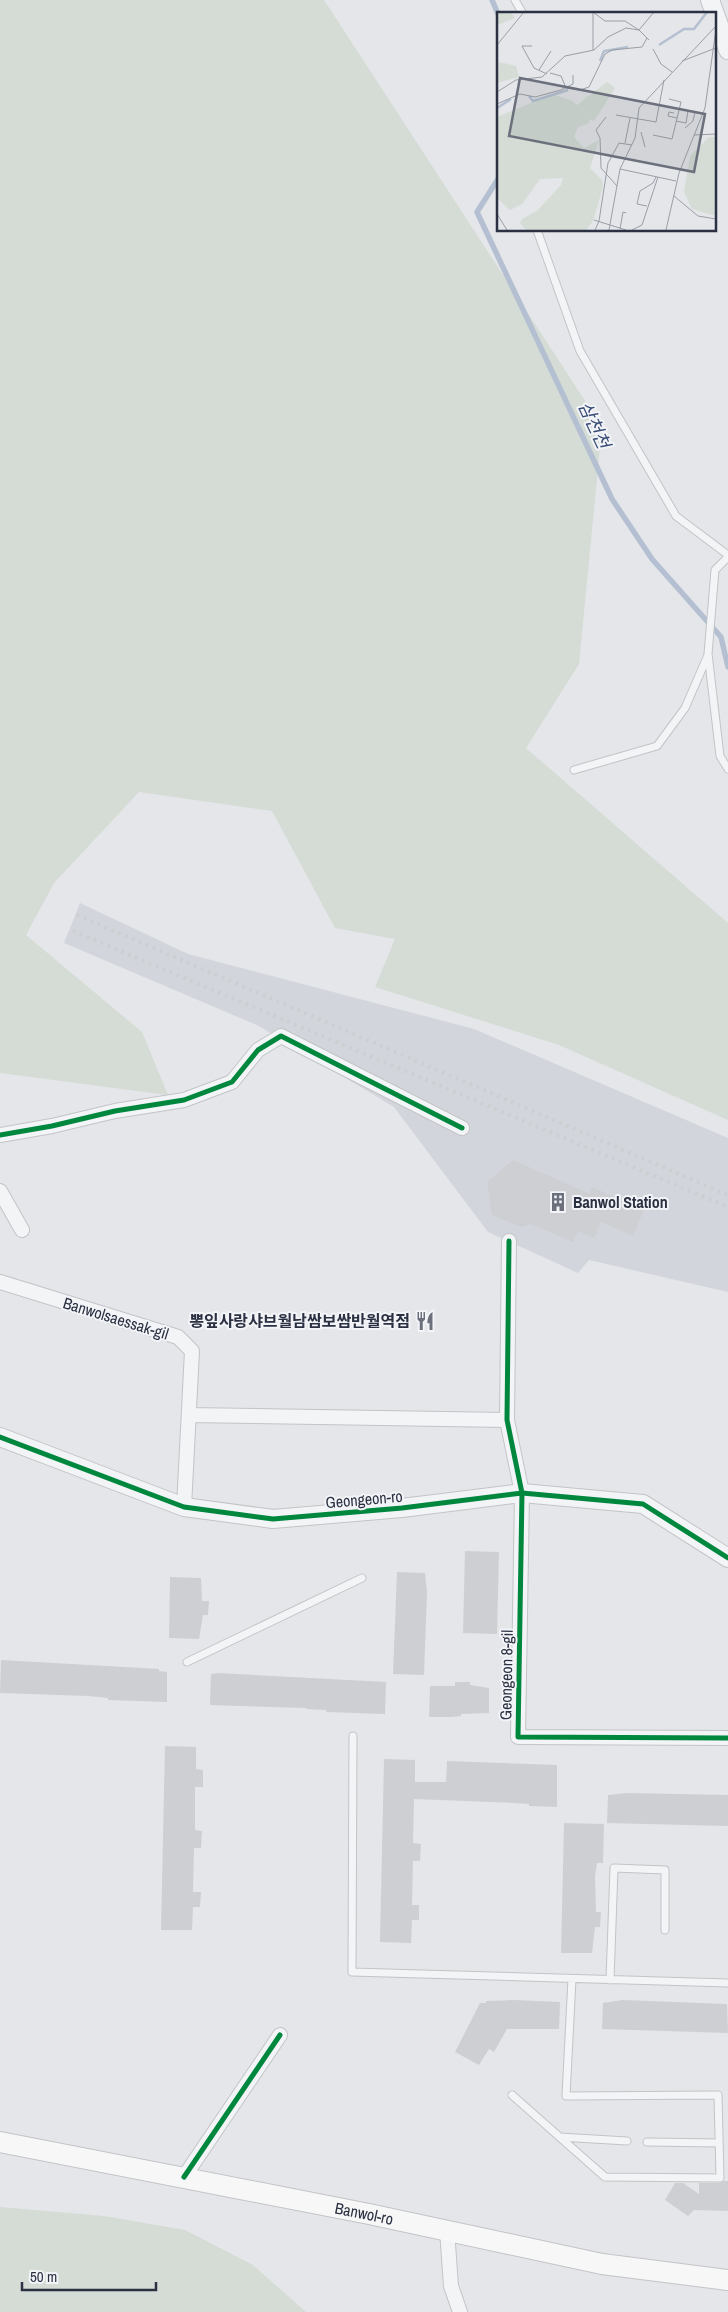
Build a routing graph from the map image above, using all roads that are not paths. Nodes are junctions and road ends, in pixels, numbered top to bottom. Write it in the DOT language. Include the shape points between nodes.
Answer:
graph roads {
  1 [pos="515,0"];
  2 [pos="710,0"];
  3 [pos="522,12"];
  4 [pos="714,12"];
  5 [pos="716,17"];
  6 [pos="728,50"];
  7 [pos="537,231"];
  8 [pos="728,556"];
  9 [pos="708,654"];
  10 [pos="574,770"];
  11 [pos="728,770"];
  12 [pos="462,1128"];
  13 [pos="0,1135"];
  14 [pos="0,1191"];
  15 [pos="22,1230"];
  16 [pos="509,1241"];
  17 [pos="0,1282"];
  18 [pos="189,1415"];
  19 [pos="506,1420"];
  20 [pos="0,1437"];
  21 [pos="522,1493"];
  22 [pos="184,1507"];
  23 [pos="728,1558"];
  24 [pos="362,1578"];
  25 [pos="187,1662"];
  26 [pos="354,1736"];
  27 [pos="728,1738"];
  28 [pos="665,1930"];
  29 [pos="572,1979"];
  30 [pos="610,1980"];
  31 [pos="728,1983"];
  32 [pos="280,2035"];
  33 [pos="512,2095"];
  34 [pos="560,2137"];
  35 [pos="627,2141"];
  36 [pos="0,2142"];
  37 [pos="647,2142"];
  38 [pos="719,2143"];
  39 [pos="184,2177"];
  40 [pos="447,2230"];
  41 [pos="728,2280"];
  42 [pos="460,2312"];
  1 -- 3 [label="lane"];
  2 -- 4 [label="street"];
  5 -- 6 [label="street"];
  7 -- 8 [label="lane" via="580,351 676,516"];
  8 -- 9 [label="lane" via="715,570"];
  9 -- 10 [label="lane" via="685,708 657,746"];
  9 -- 11 [label="lane" via="720,756"];
  12 -- 13 [label="street" via="282,1036 258,1050 232,1082 184,1100"];
  14 -- 15 [label="street"];
  16 -- 19 [label="street"];
  17 -- 18 [label="street, Banwolsaessak-gil" via="178,1337 192,1352"];
  18 -- 19 [label="street"];
  18 -- 22 [label="street, Banwolsaessak-gil"];
  19 -- 21 [label="street"];
  20 -- 22 [label="street, Geongeon-ro"];
  21 -- 22 [label="street, Geongeon-ro" via="273,1519"];
  21 -- 23 [label="street, Geongeon-ro" via="643,1504"];
  21 -- 27 [label="street, Geongeon 8-gil" via="518,1737"];
  24 -- 25 [label="lane"];
  26 -- 29 [label="lane" via="352,1972"];
  28 -- 30 [label="lane" via="665,1870 614,1868"];
  29 -- 30 [label="lane"];
  29 -- 38 [label="lane" via="566,2096 718,2095"];
  30 -- 31 [label="lane"];
  32 -- 39 [label="street"];
  33 -- 34 [label="lane"];
  34 -- 35 [label="lane"];
  34 -- 38 [label="lane" via="604,2177 720,2178"];
  36 -- 39 [label="main road, Banwol-ro"];
  37 -- 38 [label="lane"];
  39 -- 40 [label="main road, Banwol-ro"];
  40 -- 41 [label="main road, Banwol-ro" via="602,2264"];
  40 -- 42 [label="street" via="451,2286"];
}
